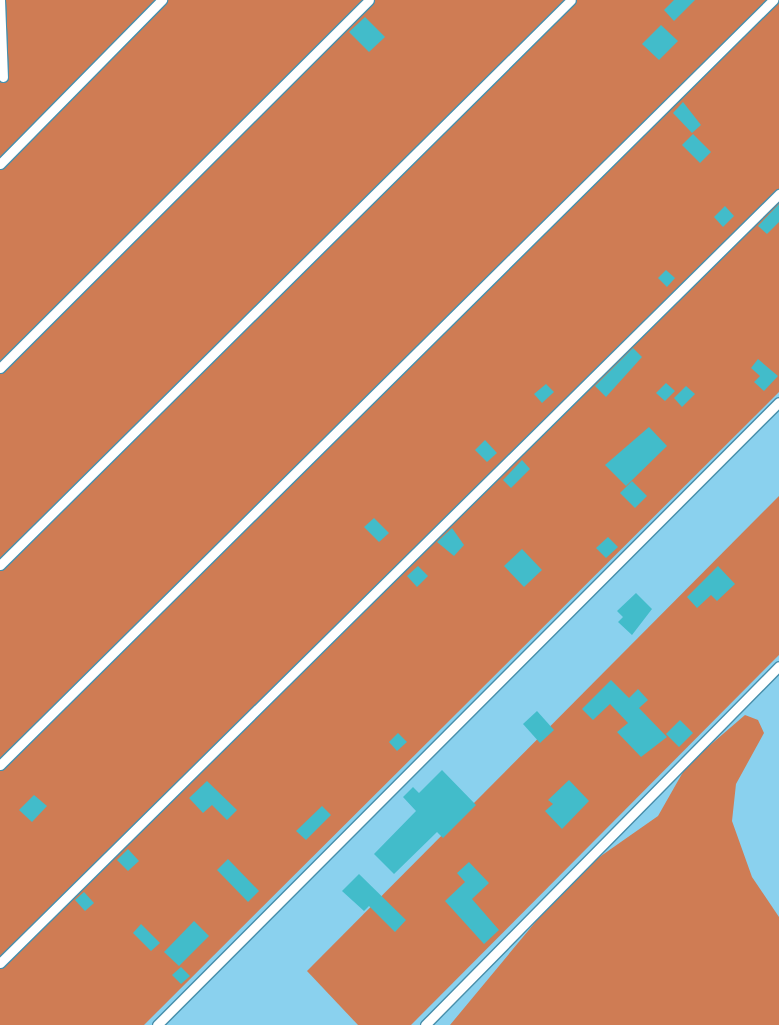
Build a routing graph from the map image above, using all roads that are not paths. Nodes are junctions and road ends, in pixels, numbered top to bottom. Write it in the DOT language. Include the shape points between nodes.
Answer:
graph roads {
  1 [pos="0,0"];
  2 [pos="162,0"];
  3 [pos="369,0"];
  4 [pos="571,0"];
  5 [pos="773,0"];
  6 [pos="3,77"];
  7 [pos="0,164"];
  8 [pos="779,194"];
  9 [pos="0,368"];
  10 [pos="779,402"];
  11 [pos="0,565"];
  12 [pos="779,666"];
  13 [pos="0,765"];
  14 [pos="0,963"];
  15 [pos="429,1024"];
  16 [pos="156,1025"];
  1 -- 6 [label="lane"];
  2 -- 7 [label="lane"];
  3 -- 9 [label="lane"];
  4 -- 11 [label="lane"];
  5 -- 13 [label="lane"];
  8 -- 14 [label="lane"];
  10 -- 16 [label="lane"];
  12 -- 15 [label="lane"];
}
